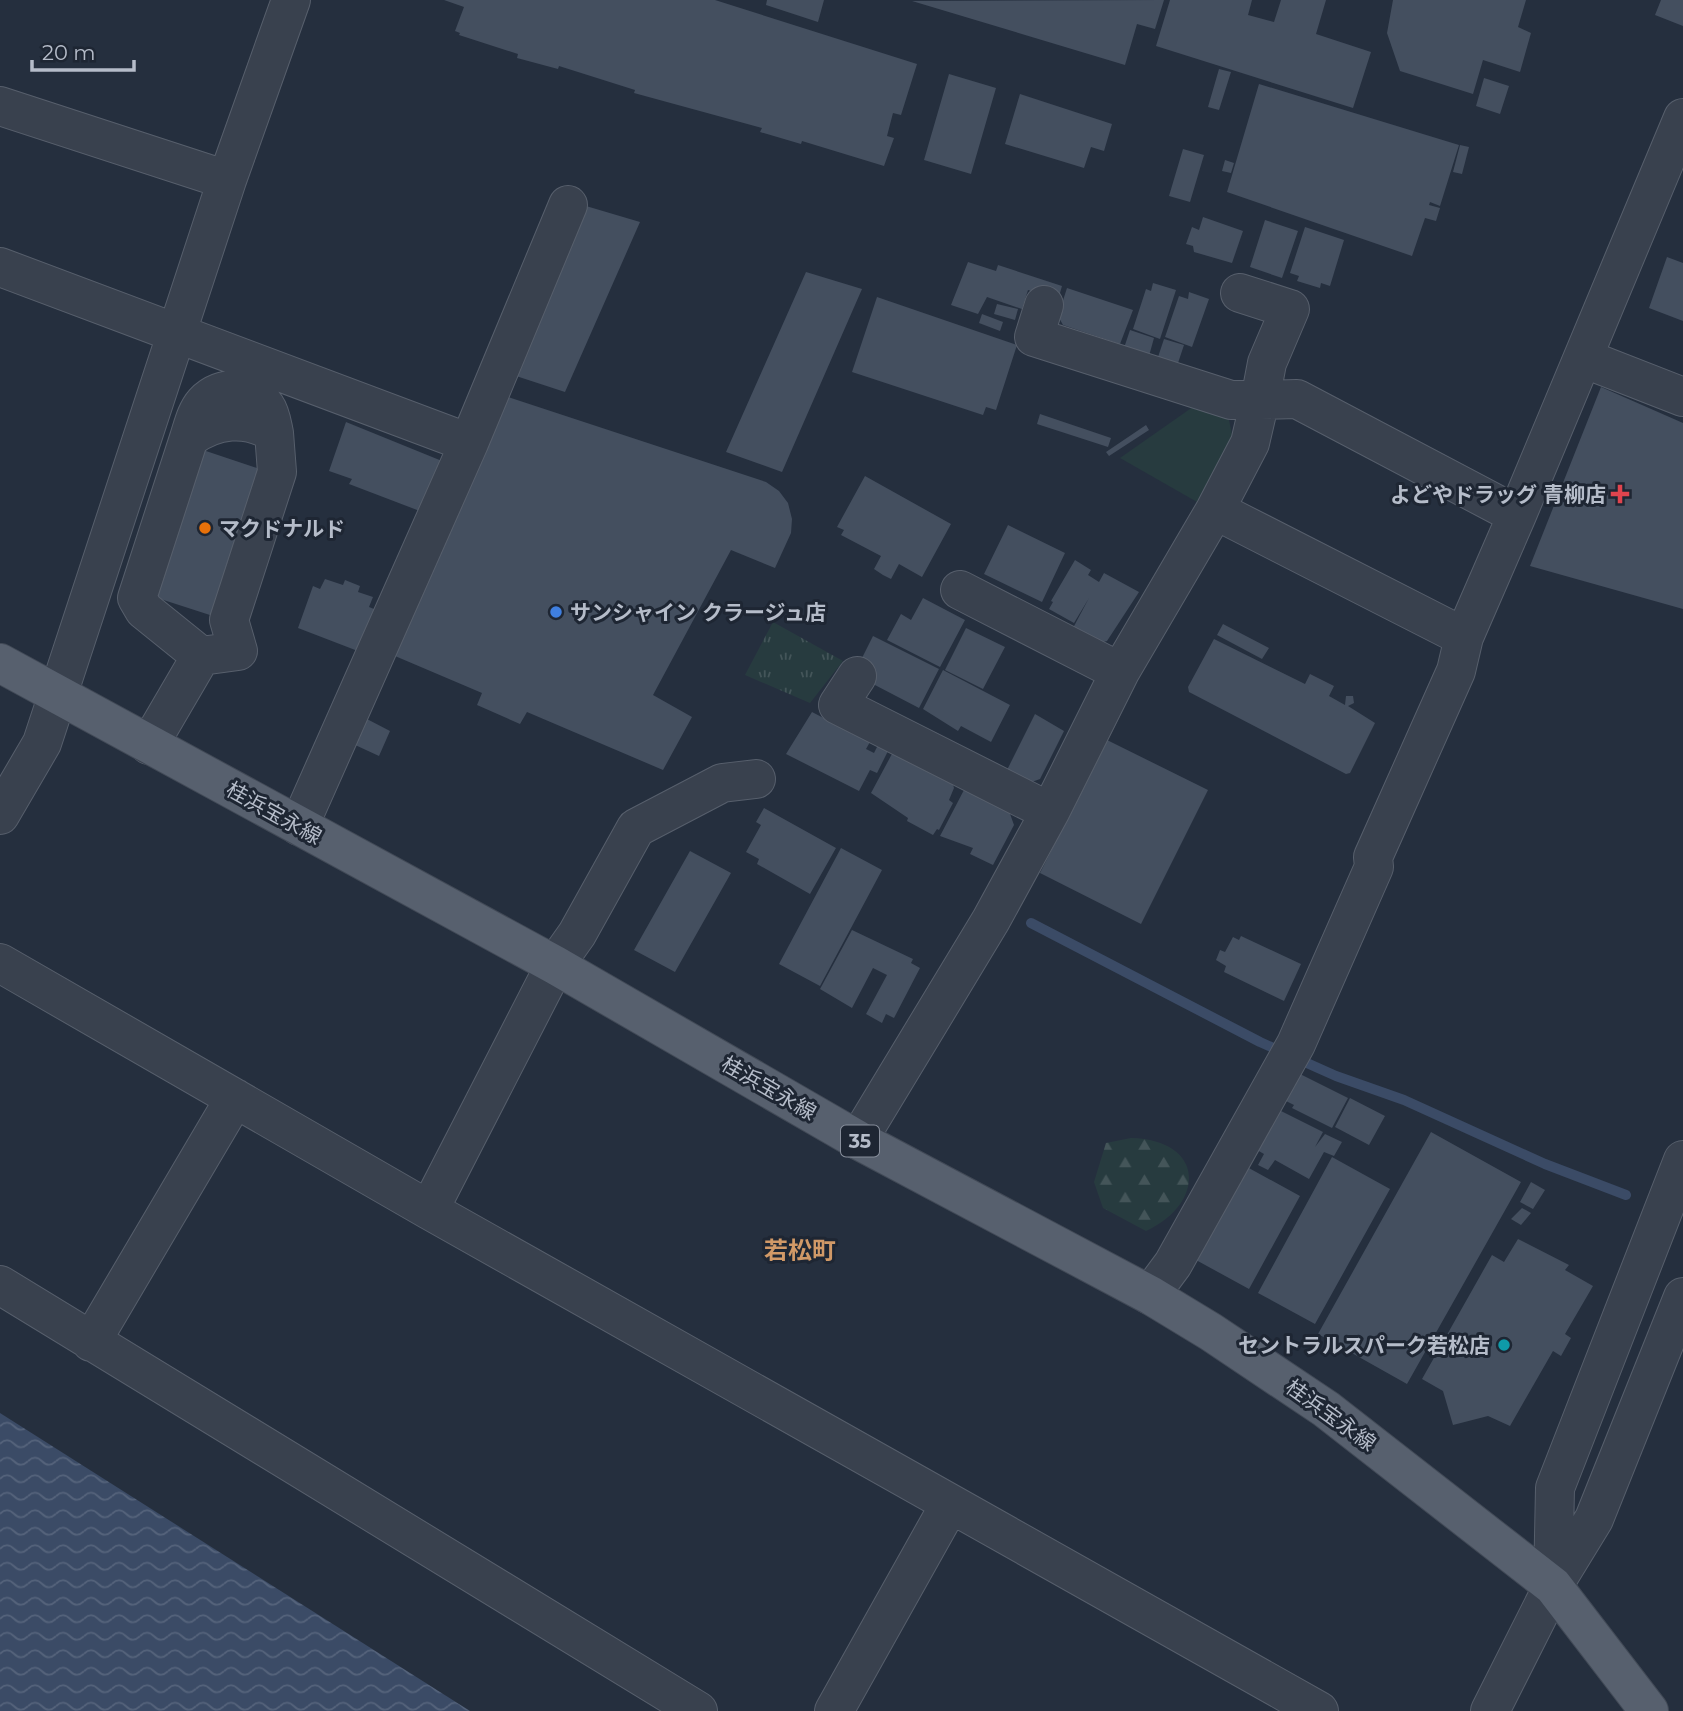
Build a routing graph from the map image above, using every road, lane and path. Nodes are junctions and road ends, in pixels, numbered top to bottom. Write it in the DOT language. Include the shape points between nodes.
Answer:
graph roads {
  1 [pos="291,0"];
  2 [pos="0,106"];
  3 [pos="1683,118"];
  4 [pos="227,180"];
  5 [pos="568,205"];
  6 [pos="0,267"];
  7 [pos="1240,293"];
  8 [pos="1044,305"];
  9 [pos="176,333"];
  10 [pos="1583,358"];
  11 [pos="1683,397"];
  12 [pos="1260,400"];
  13 [pos="468,443"];
  14 [pos="1215,510"];
  15 [pos="1517,515"];
  16 [pos="960,590"];
  17 [pos="1464,637"];
  18 [pos="201,656"];
  19 [pos="0,663"];
  20 [pos="1120,673"];
  21 [pos="857,676"];
  22 [pos="59,697"];
  23 [pos="149,746"];
  24 [pos="755,779"];
  25 [pos="1050,812"];
  26 [pos="0,815"];
  27 [pos="299,826"];
  28 [pos="0,963"];
  29 [pos="555,965"];
  30 [pos="235,1098"];
  31 [pos="858,1140"];
  32 [pos="1683,1160"];
  33 [pos="429,1210"];
  34 [pos="0,1284"];
  35 [pos="1150,1295"];
  36 [pos="1683,1297"];
  37 [pos="91,1342"];
  38 [pos="950,1504"];
  39 [pos="1553,1586"];
  40 [pos="698,1711"];
  41 [pos="834,1711"];
  42 [pos="1319,1711"];
  43 [pos="1490,1711"];
  44 [pos="1649,1711"];
  1 -- 4 [label="street"];
  2 -- 4 [label="street"];
  3 -- 10 [label="street"];
  4 -- 9 [label="street"];
  5 -- 13 [label="street"];
  6 -- 9 [label="street"];
  7 -- 12 [label="street" via="1290,309 1267,363"];
  8 -- 12 [label="street" via="1034,337 1231,400"];
  9 -- 13 [label="street"];
  9 -- 22 [label="street"];
  10 -- 11 [label="street"];
  10 -- 15 [label="street"];
  12 -- 14 [label="street" via="1250,443"];
  12 -- 15 [label="street" via="1297,399"];
  13 -- 27 [label="street"];
  14 -- 17 [label="street"];
  14 -- 20 [label="street"];
  15 -- 17 [label="street"];
  16 -- 20 [label="street"];
  17 -- 35 [label="street" via="1456,671 1291,1054 1173,1264"];
  18 -- 18 [label="street" via="144,610 137,598 189,438 214,422 252,422 274,433 277,472 229,620 238,651"];
  18 -- 23 [label="street"];
  19 -- 22 [label="main road, 桂浜宝永線 / 35"];
  20 -- 25 [label="street"];
  21 -- 25 [label="street" via="838,705"];
  22 -- 23 [label="main road, 桂浜宝永線 / 35"];
  22 -- 26 [label="street" via="42,743"];
  23 -- 27 [label="main road, 桂浜宝永線 / 35"];
  24 -- 29 [label="street" via="722,783 636,828"];
  25 -- 31 [label="street"];
  27 -- 29 [label="main road, 桂浜宝永線 / 35"];
  28 -- 30 [label="street"];
  29 -- 31 [label="main road, 桂浜宝永線 / 35"];
  29 -- 33 [label="street"];
  30 -- 33 [label="street"];
  30 -- 37 [label="street"];
  31 -- 35 [label="main road, 桂浜宝永線 / 35"];
  32 -- 39 [label="street" via="1555,1488"];
  33 -- 38 [label="street"];
  34 -- 37 [label="street"];
  35 -- 39 [label="main road, 桂浜宝永線 / 35" via="1326,1409"];
  36 -- 39 [label="street" via="1594,1519"];
  37 -- 40 [label="street"];
  38 -- 41 [label="street"];
  38 -- 42 [label="street"];
  39 -- 43 [label="street"];
  39 -- 44 [label="main road, 桂浜宝永線 / 35"];
}
